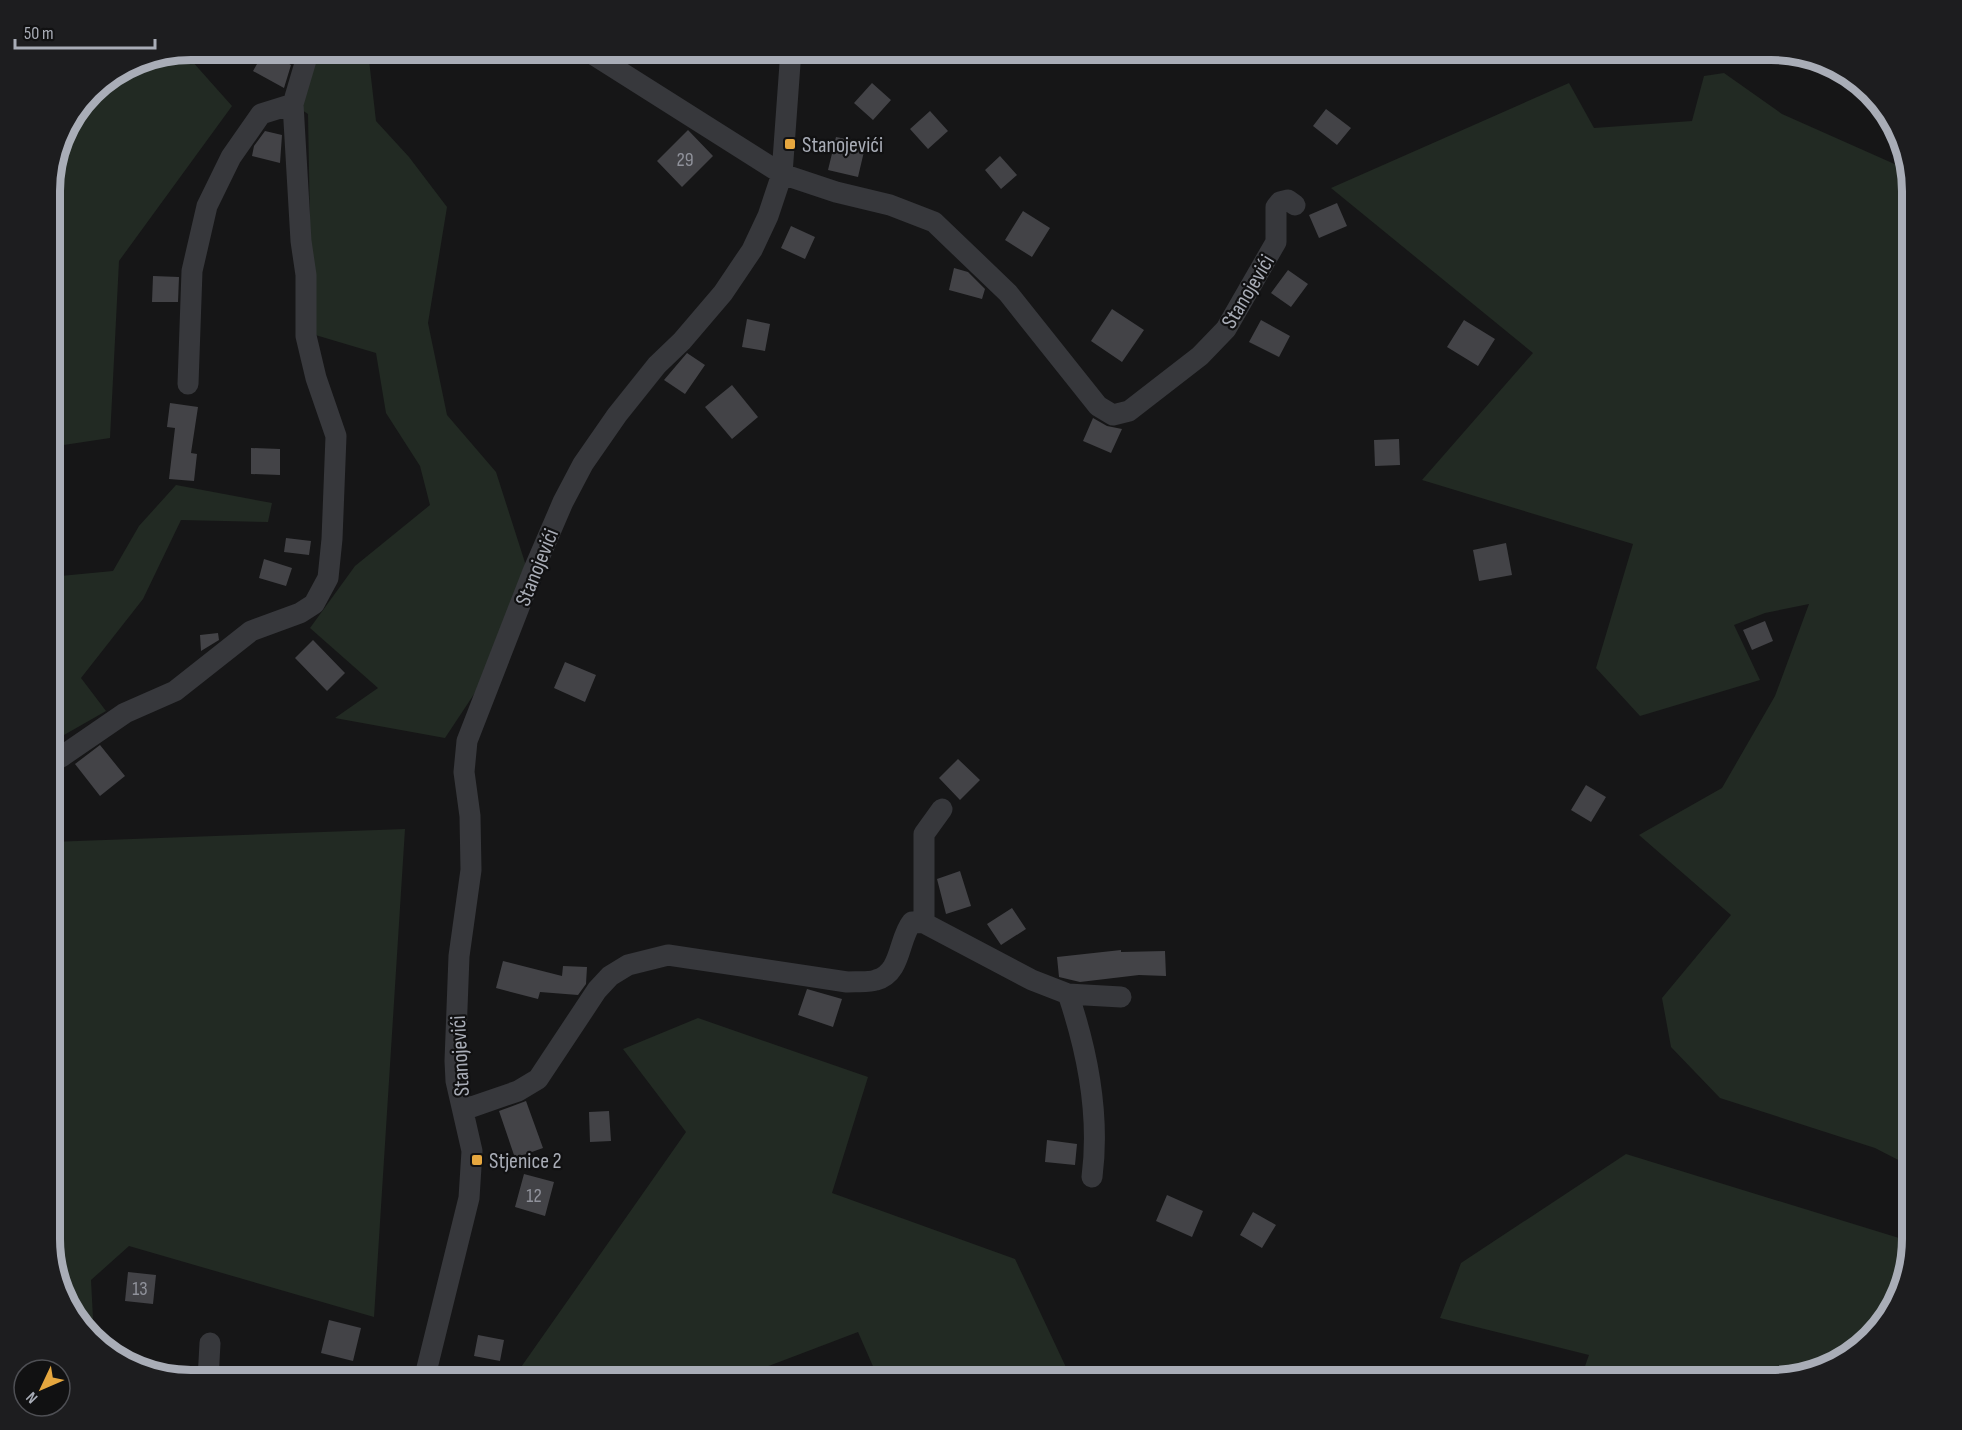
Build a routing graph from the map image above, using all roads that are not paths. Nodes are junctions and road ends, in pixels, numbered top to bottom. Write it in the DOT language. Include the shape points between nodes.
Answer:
graph roads {
  1 [pos="306,60"];
  2 [pos="602,60"];
  3 [pos="790,60"];
  4 [pos="293,104"];
  5 [pos="782,174"];
  6 [pos="1296,205"];
  7 [pos="188,384"];
  8 [pos="61,757"];
  9 [pos="942,809"];
  10 [pos="924,923"];
  11 [pos="1068,994"];
  12 [pos="1121,997"];
  13 [pos="463,1110"];
  14 [pos="1092,1177"];
  15 [pos="210,1343"];
  16 [pos="209,1370"];
  17 [pos="426,1370"];
  1 -- 4 [label="street"];
  2 -- 5 [label="street"];
  3 -- 5 [label="street"];
  4 -- 7 [label="street" via="261,114 231,157 207,206 192,271"];
  4 -- 8 [label="street" via="306,275 306,336 336,436 328,578 314,604 251,631 174,691 125,713"];
  5 -- 6 [label="street, Stanojevići" via="934,222 1008,293 1098,406 1113,415 1129,411 1200,356 1226,329 1276,242 1276,207 1288,200"];
  5 -- 13 [label="street, Stanojevići" via="768,216 741,267 617,415 562,502 476,714 467,741 464,772 471,870 456,1008 456,1082"];
  9 -- 10 [label="street" via="924,834"];
  10 -- 11 [label="street" via="1032,980"];
  10 -- 13 [label="street" via="912,922 906,929 895,964 877,980 847,982 668,955 628,965 597,990 538,1079 518,1091"];
  11 -- 12 [label="street"];
  11 -- 14 [label="street" via="1082,1034 1092,1090 1096,1150"];
  13 -- 17 [label="street, Stanojevići" via="472,1151 469,1198"];
  15 -- 16 [label="street"];
}
